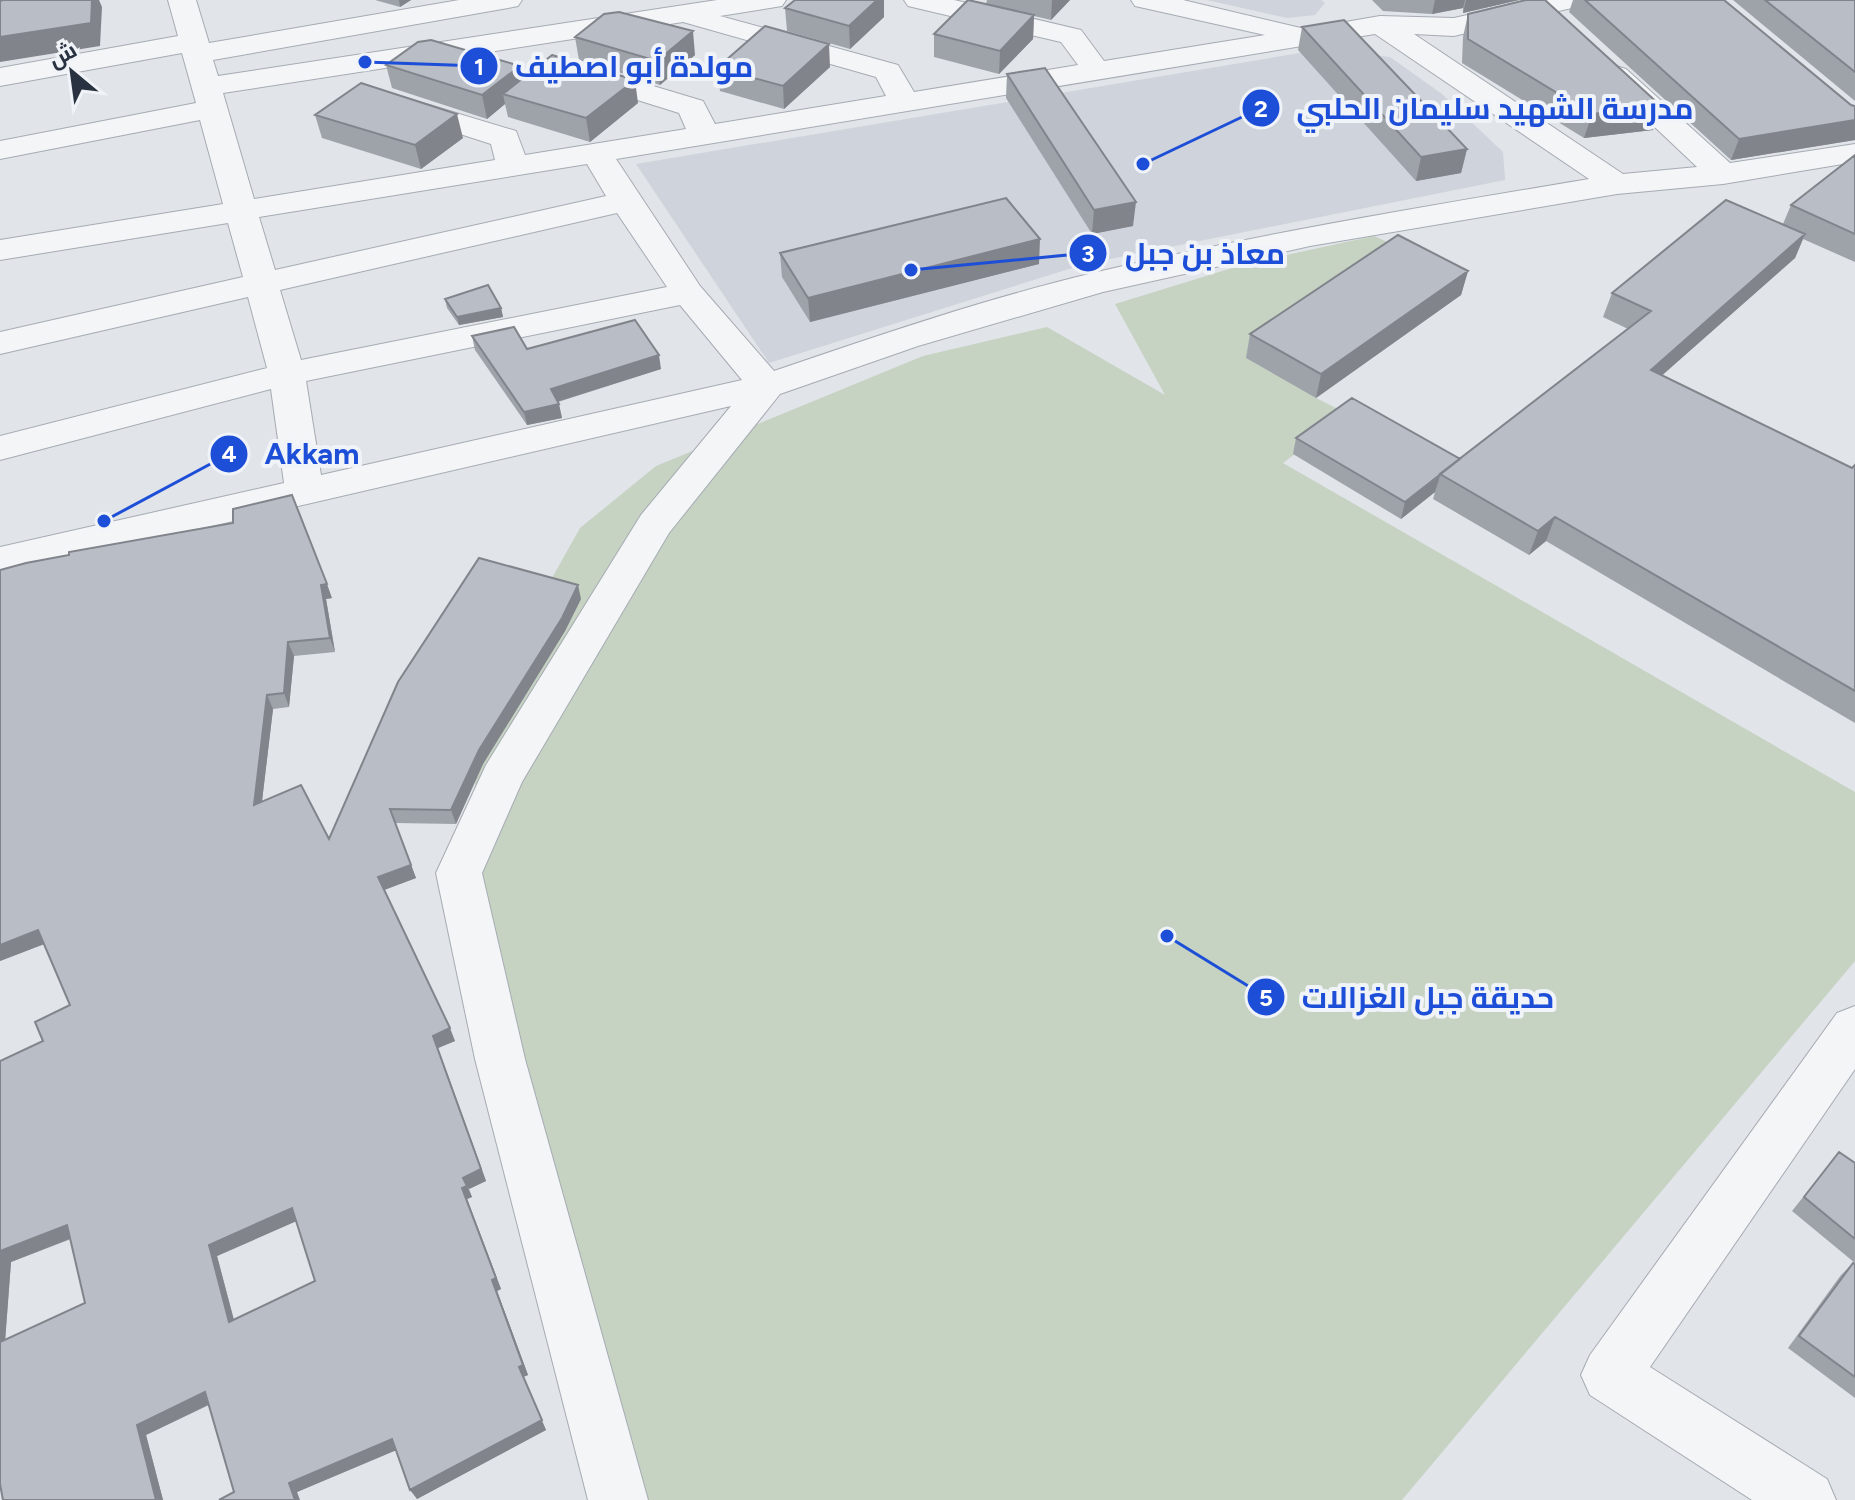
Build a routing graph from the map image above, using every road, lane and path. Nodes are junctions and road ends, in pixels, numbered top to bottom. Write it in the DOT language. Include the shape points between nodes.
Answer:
graph roads {
  1 [pos="182,0"];
  2 [pos="508,0"];
  3 [pos="772,0"];
  4 [pos="918,0"];
  5 [pos="1145,0"];
  6 [pos="1352,0"];
  7 [pos="1553,8"];
  8 [pos="680,14"];
  9 [pos="1380,25"];
  10 [pos="1316,38"];
  11 [pos="486,44"];
  12 [pos="195,48"];
  13 [pos="1598,58"];
  14 [pos="302,73"];
  15 [pos="1098,73"];
  16 [pos="0,77"];
  17 [pos="210,98"];
  18 [pos="905,103"];
  19 [pos="704,135"];
  20 [pos="0,150"];
  21 [pos="597,153"];
  22 [pos="1855,153"];
  23 [pos="513,166"];
  24 [pos="1723,174"];
  25 [pos="1617,184"];
  26 [pos="625,201"];
  27 [pos="241,211"];
  28 [pos="0,250"];
  29 [pos="261,282"];
  30 [pos="688,293"];
  31 [pos="0,343"];
  32 [pos="287,374"];
  33 [pos="767,386"];
  34 [pos="0,448"];
  35 [pos="304,490"];
  36 [pos="0,561"];
  37 [pos="1855,1028"];
  38 [pos="618,1500"];
  39 [pos="1806,1500"];
  1 -- 12 [label="street"];
  2 -- 12 [label="street"];
  3 -- 8 [label="street"];
  4 -- 15 [label="street" via="1071,36"];
  5 -- 10 [label="street"];
  6 -- 9 [label="street"];
  7 -- 9 [label="street" via="1454,27"];
  8 -- 11 [label="street"];
  8 -- 18 [label="street" via="888,71"];
  9 -- 10 [label="street"];
  9 -- 25 [label="street"];
  10 -- 15 [label="street"];
  11 -- 14 [label="street"];
  11 -- 19 [label="street" via="692,107"];
  12 -- 16 [label="street"];
  12 -- 17 [label="street"];
  13 -- 24 [label="street"];
  14 -- 17 [label="street"];
  14 -- 23 [label="street" via="505,138"];
  15 -- 18 [label="street"];
  17 -- 20 [label="street"];
  17 -- 27 [label="street"];
  18 -- 19 [label="street"];
  19 -- 21 [label="street"];
  21 -- 23 [label="street"];
  21 -- 26 [label="street"];
  22 -- 24 [label="street"];
  23 -- 27 [label="street"];
  24 -- 25 [label="street"];
  25 -- 33 [label="street" via="1310,236 1096,283 906,338"];
  26 -- 29 [label="street"];
  26 -- 30 [label="street"];
  27 -- 28 [label="street"];
  27 -- 29 [label="street"];
  29 -- 31 [label="street"];
  29 -- 32 [label="street"];
  30 -- 32 [label="street"];
  30 -- 33 [label="street"];
  32 -- 34 [label="street"];
  32 -- 35 [label="street"];
  33 -- 35 [label="street"];
  33 -- 38 [label="street" via="655,524 502,777 459,873 500,1059"];
  35 -- 36 [label="street"];
  37 -- 39 [label="street" via="1610,1375"];
}
